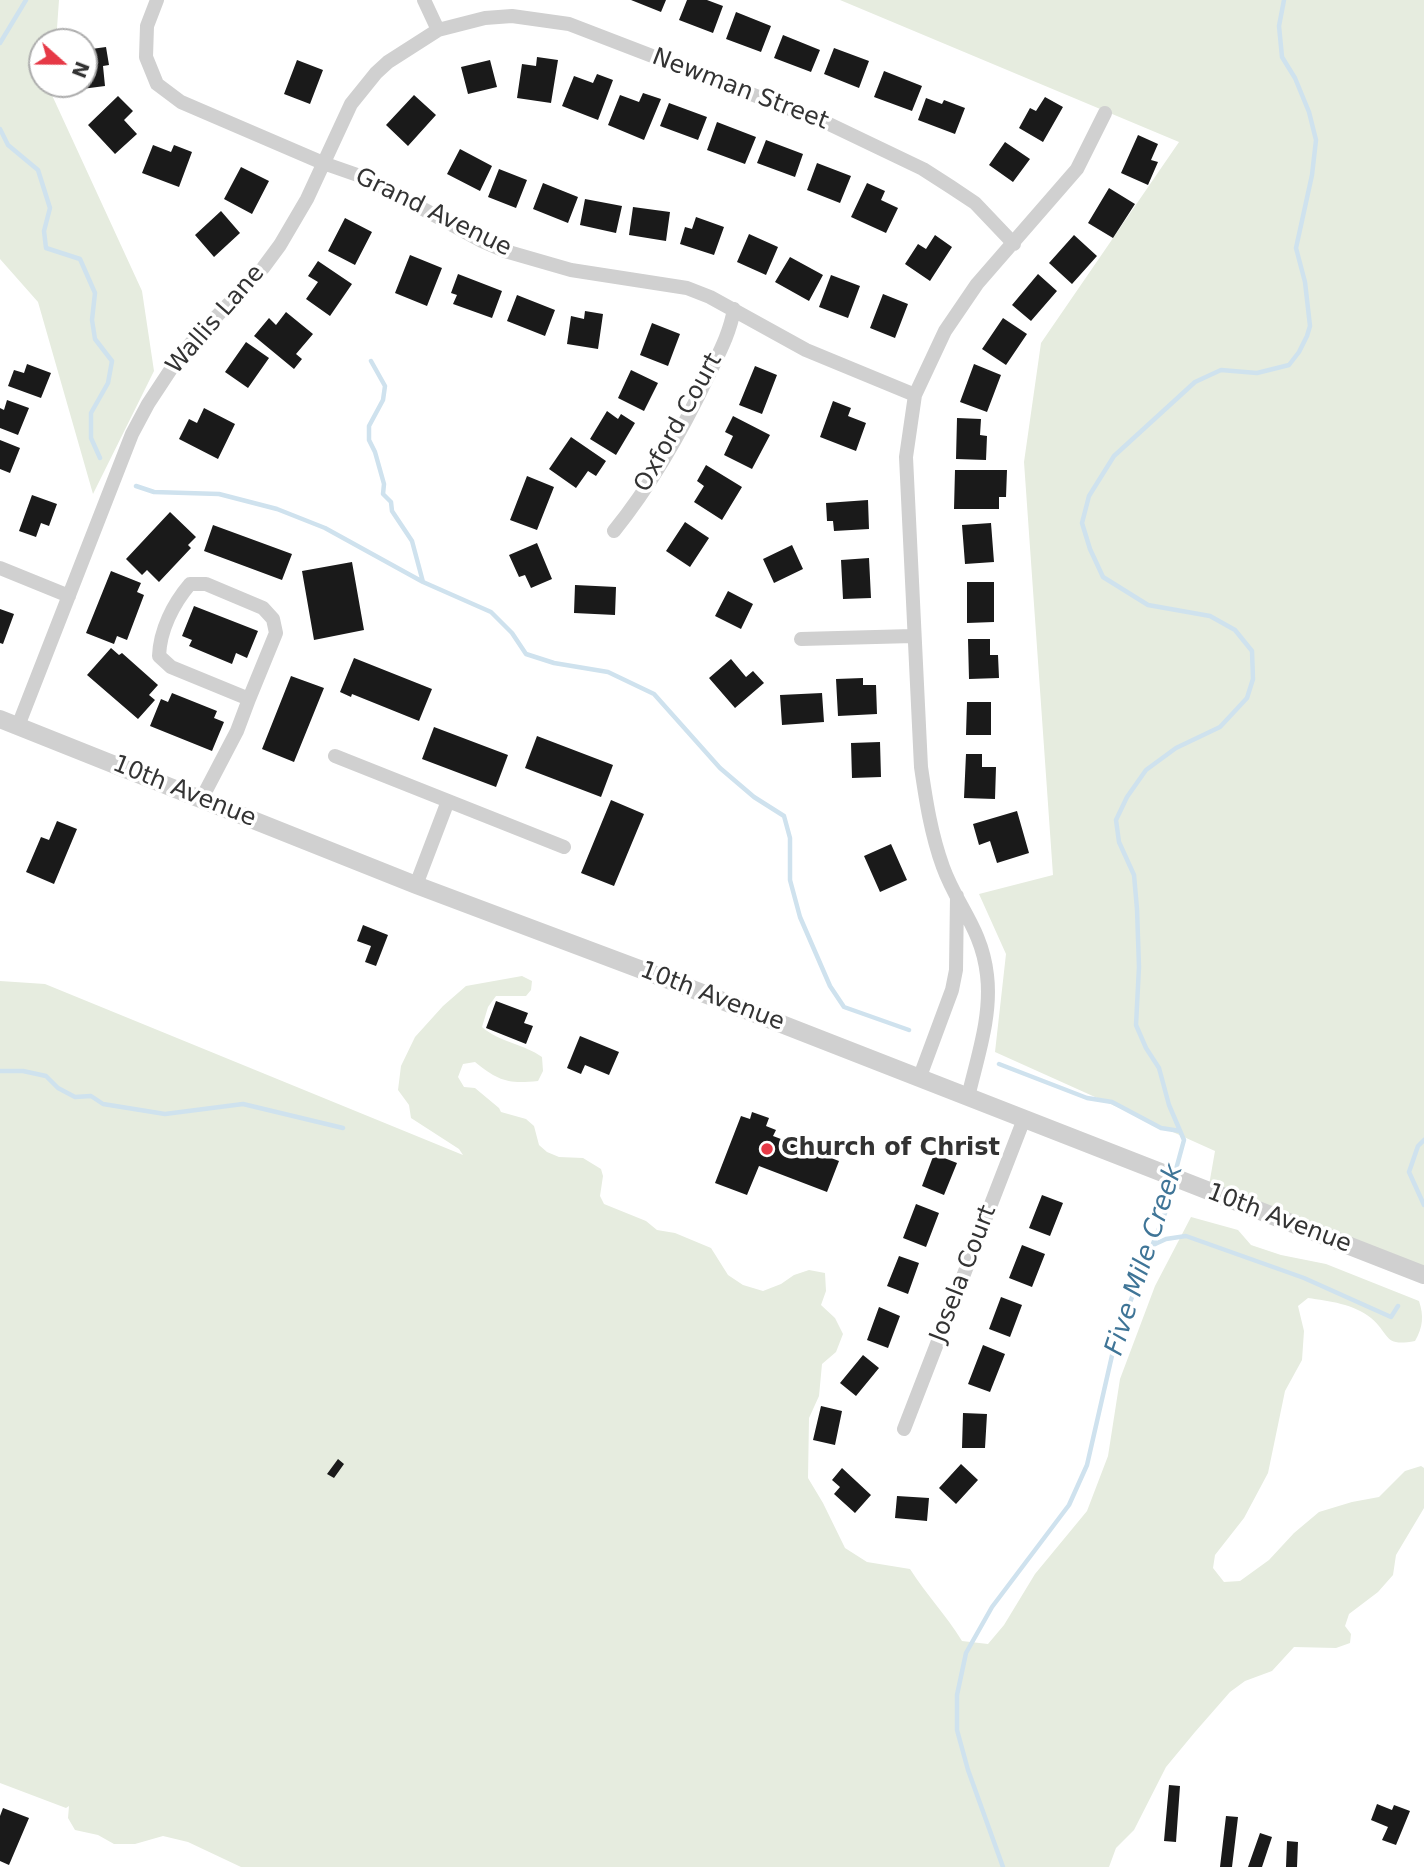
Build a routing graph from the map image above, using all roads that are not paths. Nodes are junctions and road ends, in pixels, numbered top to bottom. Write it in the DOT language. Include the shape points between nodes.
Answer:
graph roads {
  1 [pos="157,0"];
  2 [pos="425,0"];
  3 [pos="438,30"];
  4 [pos="1105,113"];
  5 [pos="323,163"];
  6 [pos="1014,244"];
  7 [pos="734,309"];
  8 [pos="915,394"];
  9 [pos="614,531"];
  10 [pos="0,568"];
  11 [pos="69,596"];
  12 [pos="913,636"];
  13 [pos="801,639"];
  14 [pos="248,699"];
  15 [pos="0,719"];
  16 [pos="18,726"];
  17 [pos="335,756"];
  18 [pos="202,798"];
  19 [pos="448,801"];
  20 [pos="564,847"];
  21 [pos="416,885"];
  22 [pos="957,895"];
  23 [pos="919,1079"];
  24 [pos="968,1097"];
  25 [pos="1024,1119"];
  26 [pos="1424,1275"];
  27 [pos="904,1429"];
  1 -- 5 [label="street, Grand Avenue" via="148,26 146,57 157,84 181,102"];
  2 -- 3 [label="street"];
  3 -- 5 [label="street, Wallis Lane" via="376,72 351,104"];
  3 -- 6 [label="street, Newman Street" via="512,16 569,24 829,124 923,169 975,203"];
  4 -- 6 [label="street" via="1077,169"];
  5 -- 7 [label="street, Grand Avenue" via="366,178 505,251 571,270 687,288"];
  5 -- 11 [label="street, Wallis Lane" via="280,245 184,352 148,404"];
  6 -- 8 [label="street" via="977,284 945,331"];
  7 -- 8 [label="street, Grand Avenue" via="806,350"];
  7 -- 9 [label="street, Oxford Court" via="732,324 690,413"];
  8 -- 12 [label="street" via="906,457"];
  10 -- 11 [label="street"];
  11 -- 16 [label="street, Wallis Lane"];
  12 -- 13 [label="street"];
  12 -- 22 [label="street" via="927,812 943,869"];
  14 -- 14 [label="street" via="171,667 159,656 159,640 177,599 190,584 206,584 263,608 273,619 276,633"];
  14 -- 18 [label="street" via="237,731"];
  15 -- 16 [label="street, 10th Avenue"];
  16 -- 18 [label="street, 10th Avenue"];
  17 -- 19 [label="street"];
  18 -- 21 [label="street, 10th Avenue"];
  19 -- 20 [label="street"];
  19 -- 21 [label="street"];
  21 -- 23 [label="street, 10th Avenue"];
  22 -- 23 [label="street" via="952,990"];
  22 -- 24 [label="street" via="981,942 988,977 985,1025"];
  23 -- 24 [label="street, 10th Avenue"];
  24 -- 25 [label="street, 10th Avenue"];
  25 -- 26 [label="street, 10th Avenue"];
  25 -- 27 [label="street, Josela Court"];
}
